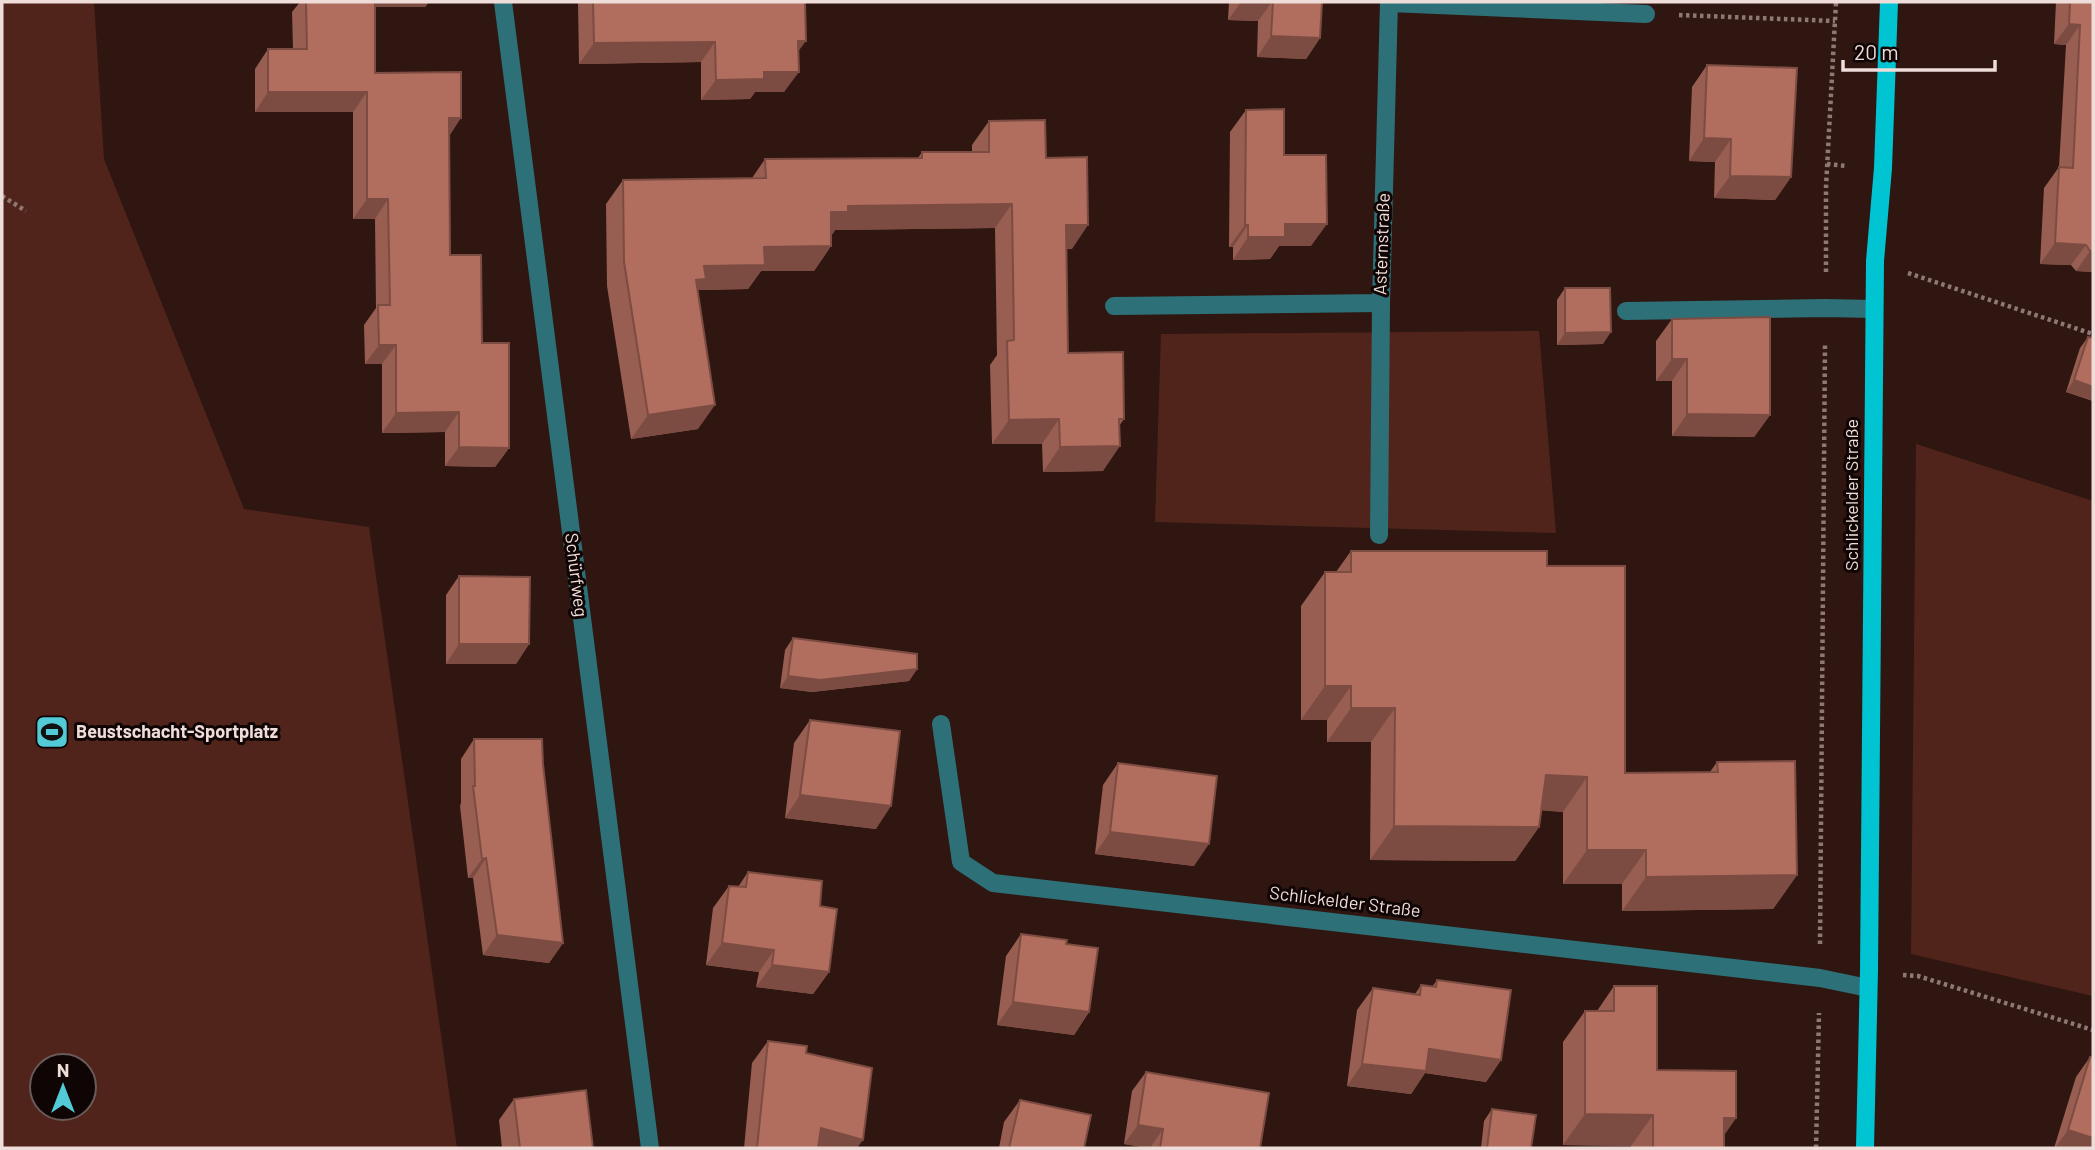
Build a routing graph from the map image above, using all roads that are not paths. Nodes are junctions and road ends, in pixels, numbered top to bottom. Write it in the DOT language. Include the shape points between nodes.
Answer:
graph roads {
  1 [pos="503,2"];
  2 [pos="1389,2"];
  3 [pos="1889,2"];
  4 [pos="1646,14"];
  5 [pos="1381,303"];
  6 [pos="1114,306"];
  7 [pos="1874,309"];
  8 [pos="1626,311"];
  9 [pos="1379,535"];
  10 [pos="941,724"];
  11 [pos="1869,979"];
  12 [pos="650,1148"];
  13 [pos="1865,1148"];
  1 -- 12 [label="street, Schürfweg"];
  2 -- 4 [label="street, Asternstraße"];
  2 -- 5 [label="street, Asternstraße"];
  3 -- 7 [label="main road, Schlickelder Straße"];
  5 -- 6 [label="street, Asternstraße"];
  5 -- 9 [label="street"];
  7 -- 8 [label="street"];
  7 -- 11 [label="main road, Schlickelder Straße"];
  10 -- 11 [label="street, Schlickelder Straße" via="961,862 993,883 1820,978"];
  11 -- 13 [label="main road, Schlickelder Straße"];
}
